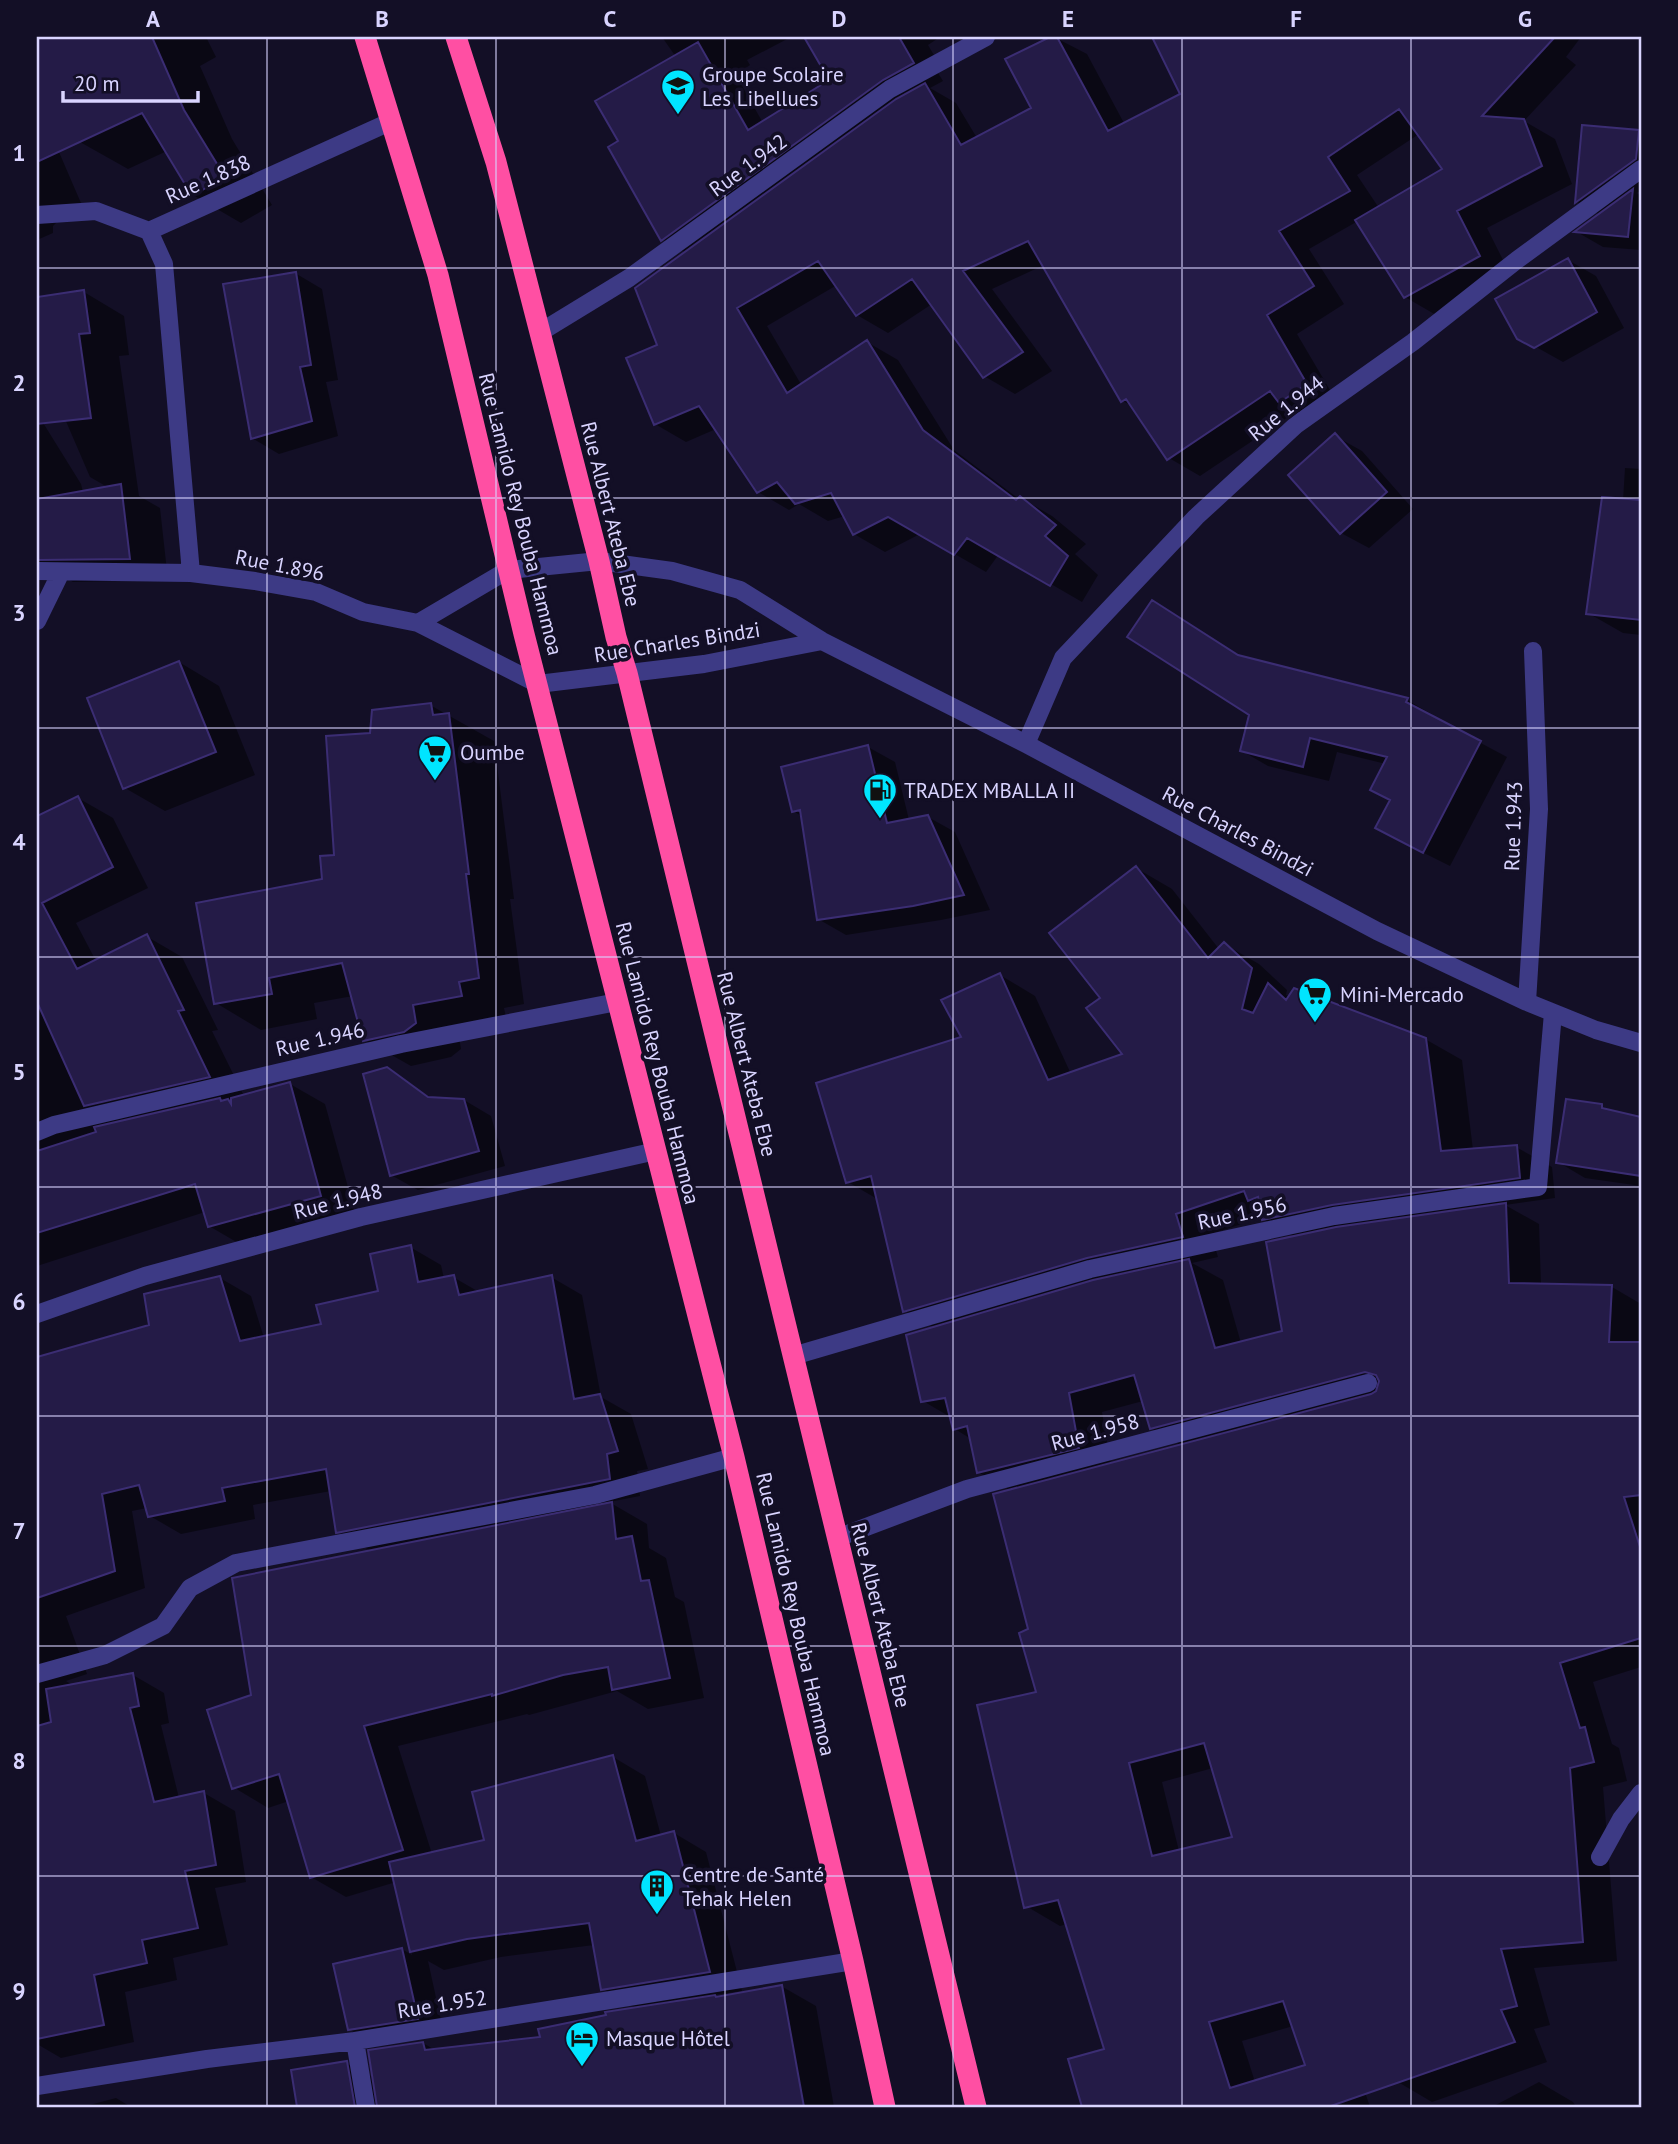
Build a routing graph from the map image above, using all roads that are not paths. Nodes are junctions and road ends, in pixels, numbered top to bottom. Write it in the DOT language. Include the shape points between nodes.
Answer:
graph roads {
  1 [pos="365,37"];
  2 [pos="456,37"];
  3 [pos="986,37"];
  4 [pos="392,121"];
  5 [pos="1641,169"];
  6 [pos="37,215"];
  7 [pos="149,231"];
  8 [pos="539,333"];
  9 [pos="599,561"];
  10 [pos="508,570"];
  11 [pos="37,571"];
  12 [pos="61,572"];
  13 [pos="191,573"];
  14 [pos="37,621"];
  15 [pos="418,623"];
  16 [pos="822,641"];
  17 [pos="1533,651"];
  18 [pos="628,673"];
  19 [pos="538,684"];
  20 [pos="1026,744"];
  21 [pos="617,1002"];
  22 [pos="1527,1002"];
  23 [pos="1553,1013"];
  24 [pos="1641,1043"];
  25 [pos="37,1132"];
  26 [pos="656,1151"];
  27 [pos="37,1314"];
  28 [pos="793,1356"];
  29 [pos="1368,1383"];
  30 [pos="734,1457"];
  31 [pos="837,1538"];
  32 [pos="37,1674"];
  33 [pos="1641,1793"];
  34 [pos="1600,1857"];
  35 [pos="853,1961"];
  36 [pos="355,2041"];
  37 [pos="37,2086"];
  38 [pos="366,2107"];
  39 [pos="885,2107"];
  40 [pos="976,2107"];
  1 -- 4 [label="highway, Rue Lamido Rey Bouba Hammoa"];
  2 -- 8 [label="highway, Rue Albert Ateba Ebe" via="496,162"];
  3 -- 8 [label="street, Rue 1.942" via="890,89 629,278"];
  4 -- 7 [label="street, Rue 1.838"];
  4 -- 10 [label="highway, Rue Lamido Rey Bouba Hammoa" via="438,275"];
  5 -- 20 [label="street, Rue 1.944" via="1296,425 1196,517 1063,658"];
  6 -- 7 [label="street" via="96,211"];
  7 -- 13 [label="street" via="164,264"];
  8 -- 9 [label="highway, Rue Albert Ateba Ebe"];
  9 -- 10 [label="street, Rue Charles Bindzi"];
  9 -- 16 [label="street, Rue Charles Bindzi" via="672,571 740,590"];
  9 -- 18 [label="highway, Rue Albert Ateba Ebe"];
  10 -- 15 [label="street, Rue Charles Bindzi"];
  10 -- 19 [label="highway, Rue Lamido Rey Bouba Hammoa"];
  11 -- 12 [label="street, Rue 1.896"];
  12 -- 13 [label="street, Rue 1.896"];
  12 -- 14 [label="street"];
  13 -- 15 [label="street, Rue 1.896" via="316,592 363,612"];
  15 -- 19 [label="street, Rue 1.896"];
  16 -- 18 [label="street, Rue Charles Bindzi"];
  16 -- 20 [label="street, Rue Charles Bindzi"];
  17 -- 22 [label="street, Rue 1.943" via="1539,809"];
  18 -- 19 [label="street, Rue Charles Bindzi"];
  18 -- 28 [label="highway, Rue Albert Ateba Ebe"];
  19 -- 21 [label="highway, Rue Lamido Rey Bouba Hammoa"];
  20 -- 22 [label="street, Rue Charles Bindzi" via="1377,931"];
  21 -- 25 [label="street, Rue 1.946" via="401,1044"];
  21 -- 26 [label="highway, Rue Lamido Rey Bouba Hammoa"];
  22 -- 23 [label="street, Rue Charles Bindzi"];
  23 -- 24 [label="street, Rue Charles Bindzi"];
  23 -- 28 [label="street, Rue 1.956" via="1538,1187 1334,1216 1090,1269"];
  26 -- 27 [label="street, Rue 1.948" via="361,1217 145,1276"];
  26 -- 30 [label="highway, Rue Lamido Rey Bouba Hammoa"];
  28 -- 31 [label="highway, Rue Albert Ateba Ebe"];
  29 -- 31 [label="street, Rue 1.958" via="967,1489"];
  30 -- 32 [label="street" via="595,1495 236,1563 190,1588 163,1626 105,1655"];
  30 -- 35 [label="highway, Rue Lamido Rey Bouba Hammoa"];
  31 -- 40 [label="highway, Rue Albert Ateba Ebe"];
  33 -- 34 [label="street"];
  35 -- 36 [label="street, Rue 1.952"];
  35 -- 39 [label="highway, Rue Lamido Rey Bouba Hammoa"];
  36 -- 37 [label="street, Rue 1.952"];
  36 -- 38 [label="street"];
}
